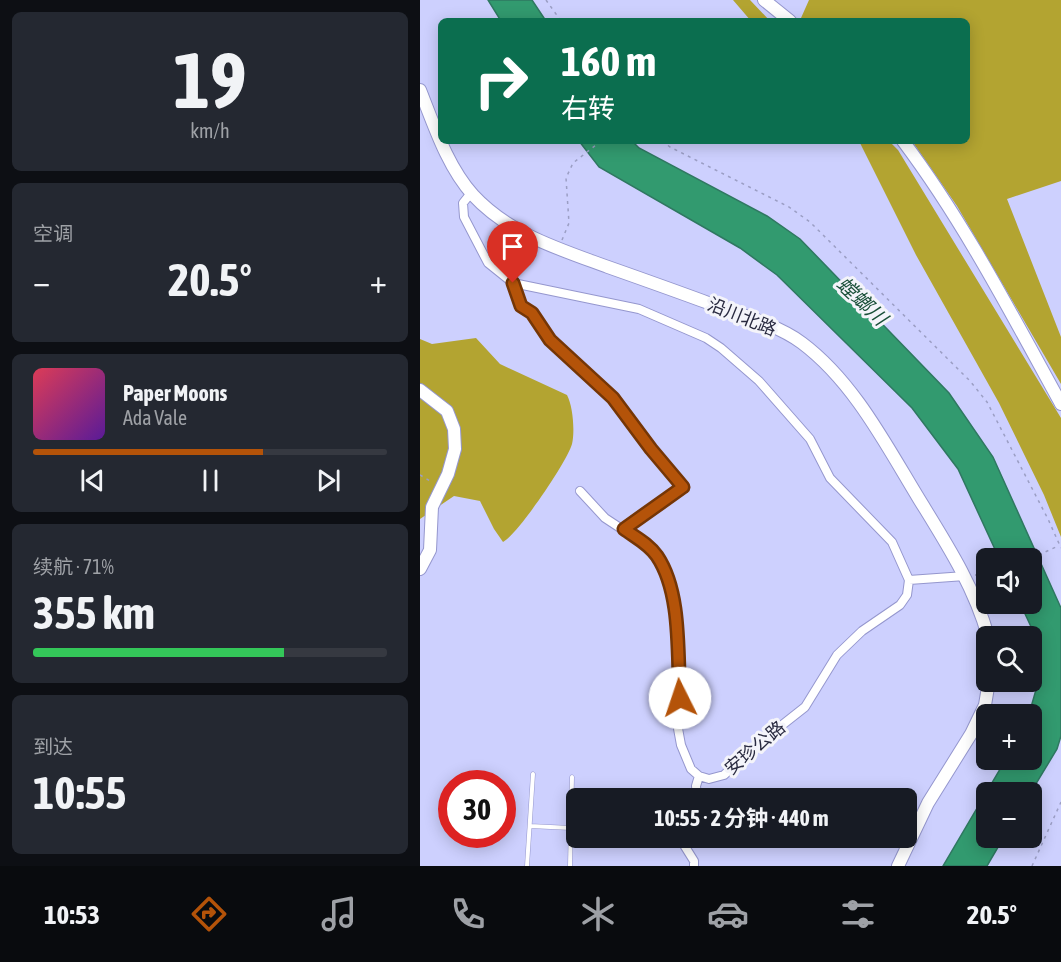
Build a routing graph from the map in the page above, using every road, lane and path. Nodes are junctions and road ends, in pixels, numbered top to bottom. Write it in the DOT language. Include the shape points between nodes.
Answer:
graph roads {
  1 [pos="546,0"];
  2 [pos="764,0"];
  3 [pos="559,18"];
  4 [pos="786,18"];
  5 [pos="420,90"];
  6 [pos="438,135"];
  7 [pos="442,144"];
  8 [pos="597,144"];
  9 [pos="668,144"];
  10 [pos="905,144"];
  11 [pos="471,193"];
  12 [pos="558,249"];
  13 [pos="513,283"];
  14 [pos="420,390"];
  15 [pos="1061,404"];
  16 [pos="420,475"];
  17 [pos="443,485"];
  18 [pos="580,491"];
  19 [pos="624,529"];
  20 [pos="1060,547"];
  21 [pos="1042,553"];
  22 [pos="420,569"];
  23 [pos="965,576"];
  24 [pos="976,576"];
  25 [pos="909,580"];
  26 [pos="985,626"];
  27 [pos="987,692"];
  28 [pos="533,774"];
  29 [pos="699,776"];
  30 [pos="572,777"];
  31 [pos="572,788"];
  32 [pos="696,788"];
  33 [pos="1061,802"];
  34 [pos="530,826"];
  35 [pos="566,828"];
  36 [pos="570,848"];
  37 [pos="686,848"];
  38 [pos="527,866"];
  39 [pos="570,866"];
  40 [pos="694,866"];
  41 [pos="898,866"];
  42 [pos="1032,866"];
  1 -- 3 [label="path"];
  2 -- 4 [label="main road"];
  5 -- 6 [label="main road, 沿川北路"];
  7 -- 11 [label="main road, 沿川北路"];
  8 -- 12 [label="path" via="573,164 566,178 569,223"];
  9 -- 20 [label="path" via="789,207 810,222 970,381 997,419"];
  10 -- 15 [label="main road" via="934,184 1006,304"];
  11 -- 12 [label="main road, 沿川北路" via="520,233"];
  11 -- 13 [label="street" via="463,203 464,218 488,263"];
  12 -- 23 [label="main road, 沿川北路" via="760,322 801,343 835,374 866,413"];
  13 -- 19 [label="street" via="521,306 532,313 550,340 613,398 683,487"];
  13 -- 25 [label="street" via="639,309 721,348 759,381 810,439 830,478 892,542"];
  14 -- 17 [label="main road" via="447,411 454,429 455,449"];
  16 -- 17 [label="path"];
  17 -- 22 [label="main road" via="432,507 430,550"];
  18 -- 19 [label="street, 安珍公路" via="605,518"];
  19 -- 29 [label="street, 安珍公路" via="649,547 667,576 675,612 680,698 677,723 681,745 691,769"];
  20 -- 21 [label="path"];
  23 -- 24 [label="path"];
  23 -- 25 [label="street"];
  23 -- 26 [label="main road, 沿川北路"];
  25 -- 29 [label="street, 安珍公路" via="907,595 900,605 862,631 837,655 805,707 724,775 709,779"];
  27 -- 41 [label="main road" via="971,734 928,803"];
  28 -- 34 [label="lane"];
  29 -- 32 [label="street"];
  30 -- 31 [label="lane"];
  33 -- 42 [label="path"];
  34 -- 35 [label="lane"];
  34 -- 38 [label="lane"];
  36 -- 39 [label="lane"];
  37 -- 40 [label="street"];
}
